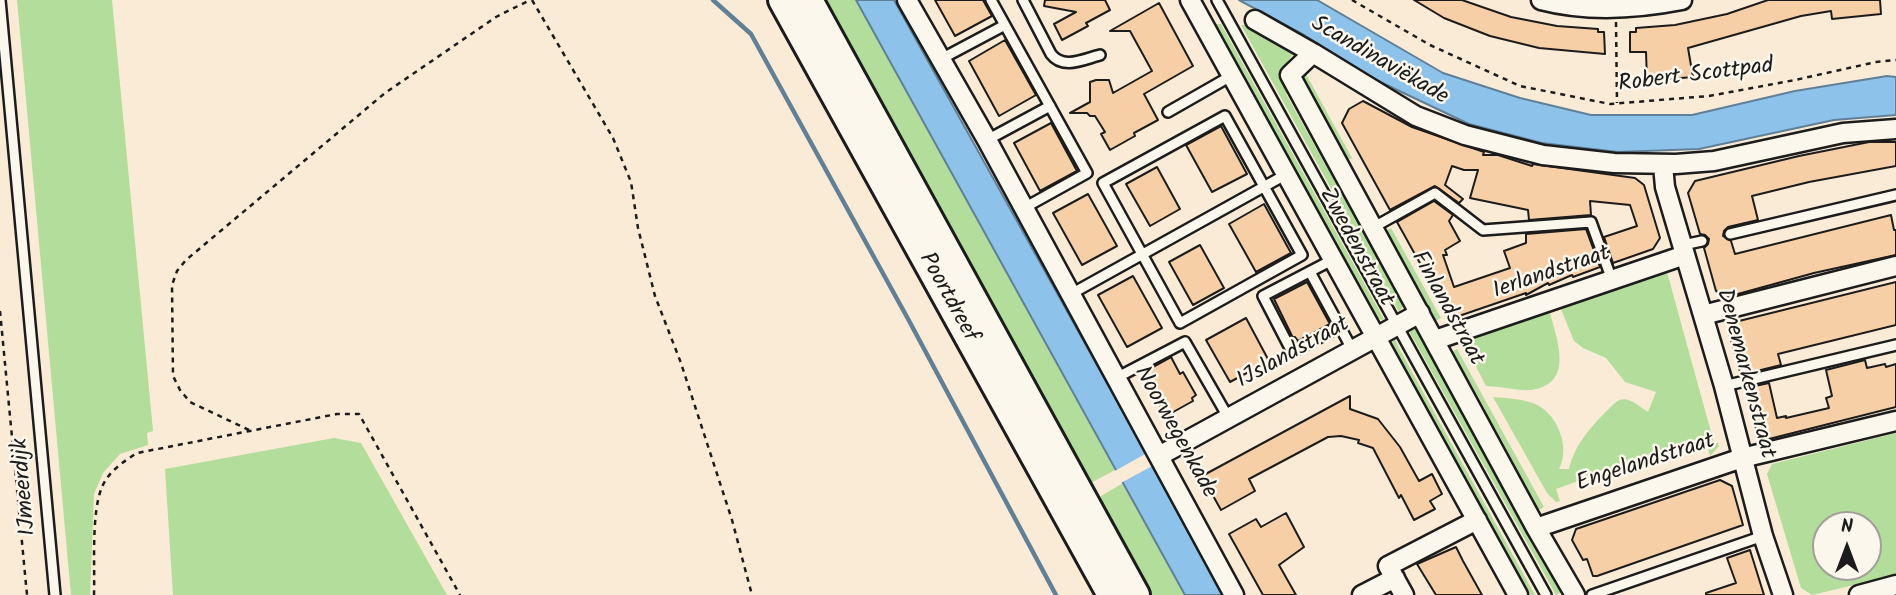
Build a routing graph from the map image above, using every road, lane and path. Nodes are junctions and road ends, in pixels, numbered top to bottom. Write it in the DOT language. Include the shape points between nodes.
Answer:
graph roads {
  1 [pos="0,0"];
  2 [pos="531,0"];
  3 [pos="782,0"];
  4 [pos="808,0"];
  5 [pos="907,0"];
  6 [pos="991,0"];
  7 [pos="1023,0"];
  8 [pos="1190,0"];
  9 [pos="1217,0"];
  10 [pos="1352,0"];
  11 [pos="1541,0"];
  12 [pos="1682,0"];
  13 [pos="1616,8"];
  14 [pos="1255,20"];
  15 [pos="1005,25"];
  16 [pos="1313,52"];
  17 [pos="1100,55"];
  18 [pos="941,59"];
  19 [pos="1896,60"];
  20 [pos="1231,76"];
  21 [pos="1617,104"];
  22 [pos="1050,106"];
  23 [pos="1168,112"];
  24 [pos="1896,129"];
  25 [pos="987,140"];
  26 [pos="1663,165"];
  27 [pos="1285,174"];
  28 [pos="1264,186"];
  29 [pos="1896,195"];
  30 [pos="1024,208"];
  31 [pos="1374,228"];
  32 [pos="1730,234"];
  33 [pos="1702,241"];
  34 [pos="1684,250"];
  35 [pos="1142,254"];
  36 [pos="1334,259"];
  37 [pos="1896,266"];
  38 [pos="1310,272"];
  39 [pos="1612,280"];
  40 [pos="1071,294"];
  41 [pos="0,311"];
  42 [pos="1420,313"];
  43 [pos="1703,315"];
  44 [pos="1397,325"];
  45 [pos="1339,327"];
  46 [pos="1375,337"];
  47 [pos="1435,340"];
  48 [pos="1896,345"];
  49 [pos="1352,349"];
  50 [pos="1116,378"];
  51 [pos="1724,387"];
  52 [pos="1228,417"];
  53 [pos="1896,421"];
  54 [pos="248,430"];
  55 [pos="1158,456"];
  56 [pos="1742,458"];
  57 [pos="1063,484"];
  58 [pos="1076,509"];
  59 [pos="1477,520"];
  60 [pos="1536,528"];
  61 [pos="1763,536"];
  62 [pos="1395,578"];
  63 [pos="1896,585"];
  64 [pos="27,595"];
  65 [pos="55,595"];
  66 [pos="94,595"];
  67 [pos="460,595"];
  68 [pos="752,595"];
  69 [pos="1111,595"];
  70 [pos="1136,595"];
  71 [pos="1234,595"];
  72 [pos="1362,595"];
  73 [pos="1404,595"];
  74 [pos="1518,595"];
  75 [pos="1546,595"];
  76 [pos="1575,595"];
  77 [pos="1592,595"];
  78 [pos="1783,595"];
  79 [pos="1859,595"];
  1 -- 65 [label="lane, IJmeerdijk"];
  2 -- 54 [label="path" via="496,17 385,93 177,271 171,299 173,376 190,402"];
  2 -- 68 [label="path" via="613,138 631,182 655,296 732,520"];
  3 -- 57 [label="main road, Poortdreef"];
  4 -- 57 [label="main road, Poortdreef"];
  5 -- 18 [label="street, Noorwegenkade"];
  6 -- 15 [label="lane"];
  7 -- 17 [label="lane" via="1058,61"];
  8 -- 20 [label="street, Zwedenstraat"];
  9 -- 44 [label="lane"];
  10 -- 21 [label="path, Robert Scottpad" via="1430,45 1520,86"];
  11 -- 13 [label="street"];
  12 -- 13 [label="street"];
  13 -- 21 [label="path"];
  14 -- 16 [label="street, Scandinaviëkade"];
  15 -- 18 [label="lane"];
  15 -- 22 [label="lane"];
  16 -- 26 [label="street, Scandinaviëkade" via="1399,107 1465,135 1554,157"];
  16 -- 31 [label="street, Finlandstraat" via="1290,75"];
  18 -- 25 [label="street, Noorwegenkade"];
  19 -- 21 [label="path, Robert Scottpad" via="1709,96"];
  20 -- 23 [label="lane"];
  20 -- 27 [label="street, Zwedenstraat"];
  22 -- 25 [label="lane"];
  22 -- 30 [label="lane" via="1087,173"];
  24 -- 26 [label="street, Scandinaviëkade" via="1843,133 1714,161"];
  25 -- 30 [label="street, Noorwegenkade"];
  26 -- 34 [label="street, Denemarkenstraat"];
  27 -- 28 [label="lane"];
  27 -- 36 [label="street, Zwedenstraat"];
  28 -- 35 [label="lane"];
  28 -- 35 [label="lane" via="1302,255 1180,323"];
  28 -- 35 [label="lane" via="1225,116 1103,183"];
  29 -- 32 [label="lane"];
  30 -- 40 [label="street, Noorwegenkade"];
  31 -- 39 [label="lane" via="1435,193 1483,230 1591,222"];
  31 -- 42 [label="street, Finlandstraat"];
  33 -- 34 [label="lane"];
  34 -- 39 [label="street, Ierlandstraat"];
  34 -- 43 [label="street, Denemarkenstraat"];
  35 -- 40 [label="lane"];
  36 -- 38 [label="lane, IJslandstraat"];
  36 -- 46 [label="street, Zwedenstraat"];
  37 -- 43 [label="street"];
  38 -- 45 [label="lane"];
  38 -- 45 [label="lane, IJslandstraat" via="1263,296 1292,352"];
  39 -- 47 [label="street, Ierlandstraat"];
  40 -- 50 [label="street, Noorwegenkade"];
  41 -- 64 [label="path, IJmeerdijk"];
  42 -- 44 [label="street, IJslandstraat"];
  42 -- 47 [label="street, Finlandstraat"];
  43 -- 51 [label="street, Denemarkenstraat"];
  44 -- 46 [label="street, IJslandstraat"];
  44 -- 75 [label="lane"];
  45 -- 49 [label="lane"];
  46 -- 49 [label="street, IJslandstraat"];
  46 -- 59 [label="street, Zwedenstraat"];
  47 -- 60 [label="street, Finlandstraat"];
  48 -- 51 [label="lane"];
  49 -- 52 [label="street, IJslandstraat"];
  50 -- 52 [label="lane, IJslandstraat" via="1185,342"];
  50 -- 55 [label="street, Noorwegenkade"];
  51 -- 56 [label="street, Denemarkenstraat"];
  52 -- 55 [label="street, IJslandstraat"];
  53 -- 56 [label="street, Engelandstraat"];
  54 -- 66 [label="path" via="137,453 110,474 98,501"];
  54 -- 67 [label="path" via="359,414"];
  55 -- 71 [label="street, Noorwegenkade"];
  56 -- 60 [label="street, Engelandstraat"];
  56 -- 61 [label="street, Denemarkenstraat"];
  57 -- 58 [label="main road, Poortdreef"];
  58 -- 69 [label="main road, Poortdreef"];
  58 -- 70 [label="main road, Poortdreef"];
  59 -- 62 [label="street" via="1388,566"];
  59 -- 74 [label="street, Zwedenstraat"];
  60 -- 76 [label="street, Finlandstraat"];
  61 -- 77 [label="lane"];
  61 -- 78 [label="street, Denemarkenstraat"];
  62 -- 72 [label="street"];
  62 -- 73 [label="street"];
  63 -- 79 [label="street"];
}
